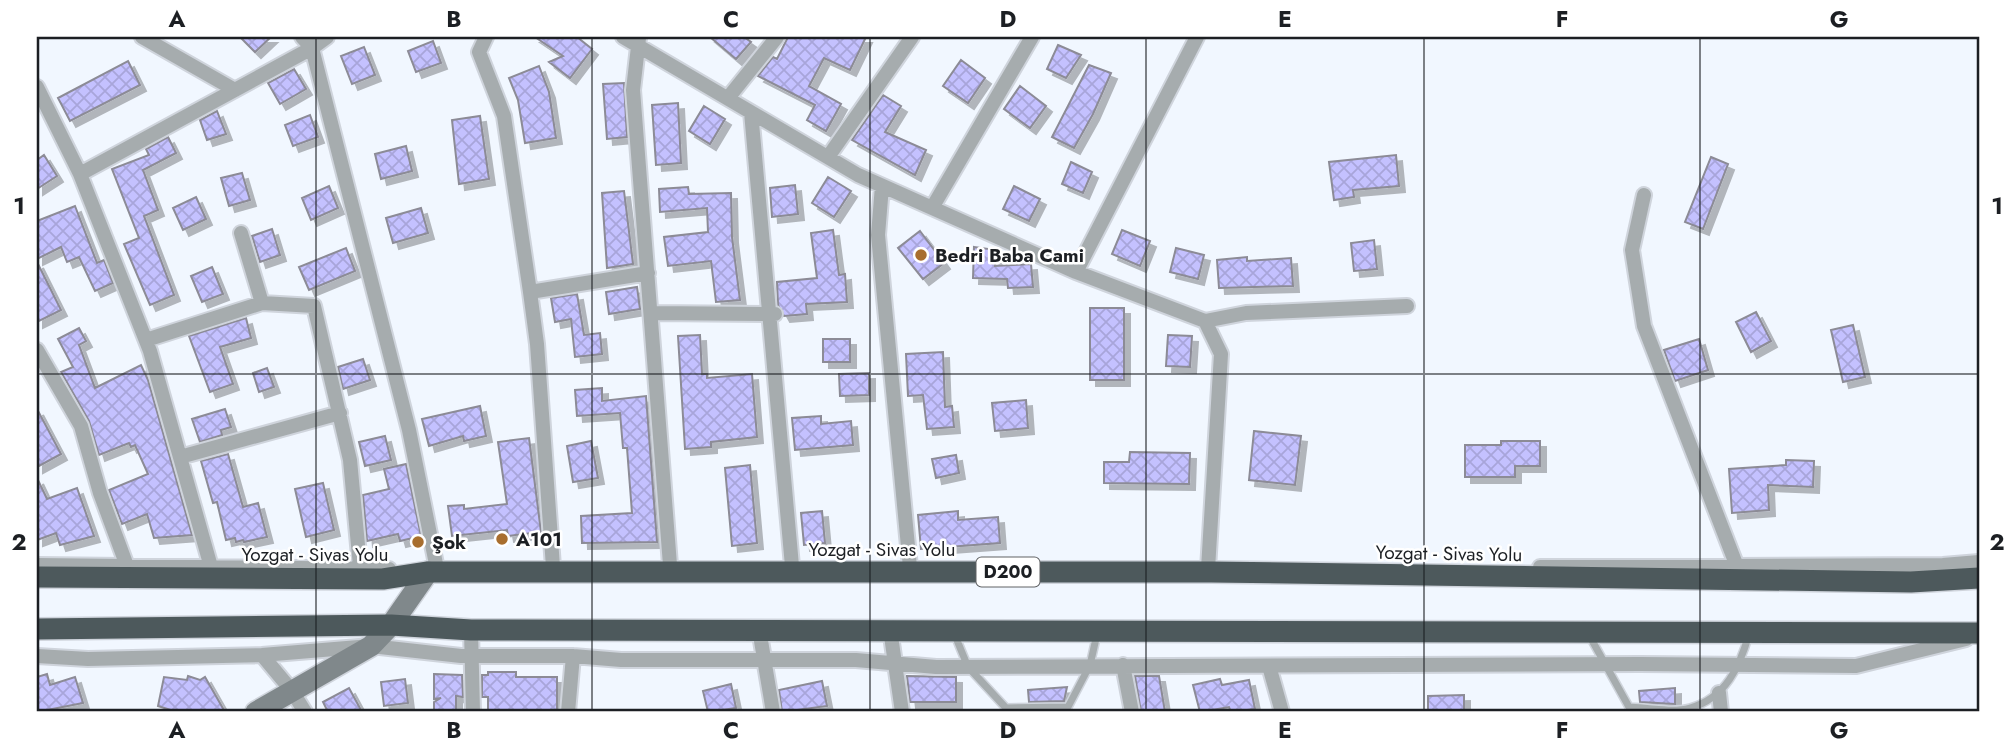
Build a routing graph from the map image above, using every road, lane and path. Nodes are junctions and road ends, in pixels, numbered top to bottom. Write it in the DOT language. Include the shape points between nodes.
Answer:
graph roads {
  1 [pos="142,37"];
  2 [pos="302,37"];
  3 [pos="327,37"];
  4 [pos="486,37"];
  5 [pos="777,37"];
  6 [pos="912,37"];
  7 [pos="1032,37"];
  8 [pos="1197,37"];
  9 [pos="633,39"];
  10 [pos="312,48"];
  11 [pos="37,87"];
  12 [pos="234,90"];
  13 [pos="728,98"];
  14 [pos="751,112"];
  15 [pos="828,158"];
  16 [pos="80,174"];
  17 [pos="881,186"];
  18 [pos="1644,195"];
  19 [pos="932,208"];
  20 [pos="242,233"];
  21 [pos="1076,272"];
  22 [pos="648,273"];
  23 [pos="530,292"];
  24 [pos="262,303"];
  25 [pos="1407,306"];
  26 [pos="651,313"];
  27 [pos="772,313"];
  28 [pos="1205,321"];
  29 [pos="146,340"];
  30 [pos="37,350"];
  31 [pos="340,413"];
  32 [pos="180,457"];
  33 [pos="1979,562"];
  34 [pos="1736,564"];
  35 [pos="37,565"];
  36 [pos="670,565"];
  37 [pos="127,566"];
  38 [pos="792,566"];
  39 [pos="211,567"];
  40 [pos="910,567"];
  41 [pos="553,568"];
  42 [pos="1208,569"];
  43 [pos="433,571"];
  44 [pos="361,573"];
  45 [pos="37,577"];
  46 [pos="1979,578"];
  47 [pos="391,625"];
  48 [pos="37,629"];
  49 [pos="759,629"];
  50 [pos="890,629"];
  51 [pos="952,629"];
  52 [pos="471,630"];
  53 [pos="1098,630"];
  54 [pos="1588,631"];
  55 [pos="1750,632"];
  56 [pos="1979,634"];
  57 [pos="370,646"];
  58 [pos="262,655"];
  59 [pos="37,656"];
  60 [pos="472,656"];
  61 [pos="573,656"];
  62 [pos="764,660"];
  63 [pos="895,663"];
  64 [pos="1604,664"];
  65 [pos="1090,665"];
  66 [pos="1123,665"];
  67 [pos="1741,665"];
  68 [pos="1269,666"];
  69 [pos="968,667"];
  70 [pos="292,691"];
  71 [pos="1719,693"];
  72 [pos="256,712"];
  73 [pos="305,712"];
  74 [pos="472,712"];
  75 [pos="568,712"];
  76 [pos="773,712"];
  77 [pos="902,712"];
  78 [pos="1132,712"];
  79 [pos="1282,712"];
  80 [pos="1721,712"];
  1 -- 12 [label="street"];
  2 -- 10 [label="street"];
  3 -- 10 [label="street"];
  4 -- 23 [label="street" via="479,52 504,116"];
  5 -- 13 [label="street"];
  6 -- 15 [label="street"];
  7 -- 19 [label="street"];
  8 -- 21 [label="street"];
  9 -- 13 [label="street"];
  9 -- 22 [label="street"];
  10 -- 12 [label="street"];
  10 -- 43 [label="street" via="409,430"];
  11 -- 16 [label="street"];
  12 -- 16 [label="street"];
  13 -- 14 [label="street"];
  14 -- 15 [label="street"];
  14 -- 27 [label="street"];
  15 -- 17 [label="street"];
  16 -- 29 [label="street"];
  17 -- 19 [label="street"];
  17 -- 40 [label="street" via="878,235"];
  18 -- 34 [label="street" via="1632,250 1644,326"];
  19 -- 21 [label="street"];
  20 -- 24 [label="street"];
  21 -- 28 [label="street"];
  22 -- 23 [label="street"];
  22 -- 26 [label="street"];
  23 -- 41 [label="street"];
  24 -- 29 [label="street"];
  24 -- 31 [label="street" via="314,306"];
  25 -- 28 [label="street" via="1246,313"];
  26 -- 27 [label="street"];
  26 -- 36 [label="street"];
  27 -- 38 [label="street"];
  28 -- 42 [label="street" via="1221,354"];
  29 -- 32 [label="street"];
  30 -- 37 [label="street" via="81,426"];
  31 -- 32 [label="street"];
  31 -- 44 [label="street" via="350,460"];
  32 -- 39 [label="street"];
  33 -- 34 [label="street"];
  34 -- 42 [label="street"];
  35 -- 37 [label="street"];
  36 -- 38 [label="street"];
  36 -- 41 [label="street"];
  37 -- 39 [label="street"];
  38 -- 40 [label="street"];
  39 -- 44 [label="street"];
  40 -- 42 [label="street"];
  41 -- 43 [label="street"];
  43 -- 44 [label="highway, Yozgat - Sivas Yolu / D200"];
  43 -- 46 [label="highway, Yozgat - Sivas Yolu / D200" via="1211,572 1911,582"];
  43 -- 47 [label="main road"];
  44 -- 45 [label="highway, Yozgat - Sivas Yolu / D200"];
  47 -- 48 [label="highway"];
  47 -- 52 [label="highway"];
  47 -- 57 [label="main road"];
  49 -- 50 [label="highway"];
  49 -- 52 [label="highway"];
  49 -- 62 [label="street"];
  50 -- 51 [label="highway"];
  50 -- 63 [label="street"];
  51 -- 53 [label="highway"];
  51 -- 69 [label="lane"];
  52 -- 60 [label="street"];
  53 -- 54 [label="highway"];
  53 -- 65 [label="lane"];
  54 -- 55 [label="highway"];
  54 -- 64 [label="lane"];
  55 -- 56 [label="highway"];
  55 -- 67 [label="lane"];
  56 -- 67 [label="street" via="1856,666"];
  57 -- 58 [label="street"];
  57 -- 60 [label="street"];
  57 -- 70 [label="main road"];
  58 -- 59 [label="street"];
  58 -- 70 [label="street"];
  60 -- 61 [label="street"];
  60 -- 74 [label="street"];
  61 -- 62 [label="street"];
  61 -- 75 [label="street"];
  62 -- 63 [label="street"];
  62 -- 76 [label="street"];
  63 -- 69 [label="street"];
  63 -- 77 [label="street"];
  64 -- 67 [label="street"];
  64 -- 68 [label="street"];
  64 -- 71 [label="lane" via="1629,707 1690,708"];
  65 -- 66 [label="street"];
  65 -- 69 [label="street"];
  65 -- 69 [label="lane" via="1068,707 1006,708"];
  66 -- 68 [label="street"];
  66 -- 78 [label="street"];
  67 -- 71 [label="lane"];
  68 -- 79 [label="street"];
  70 -- 72 [label="main road"];
  70 -- 73 [label="street"];
  71 -- 80 [label="street"];
}
